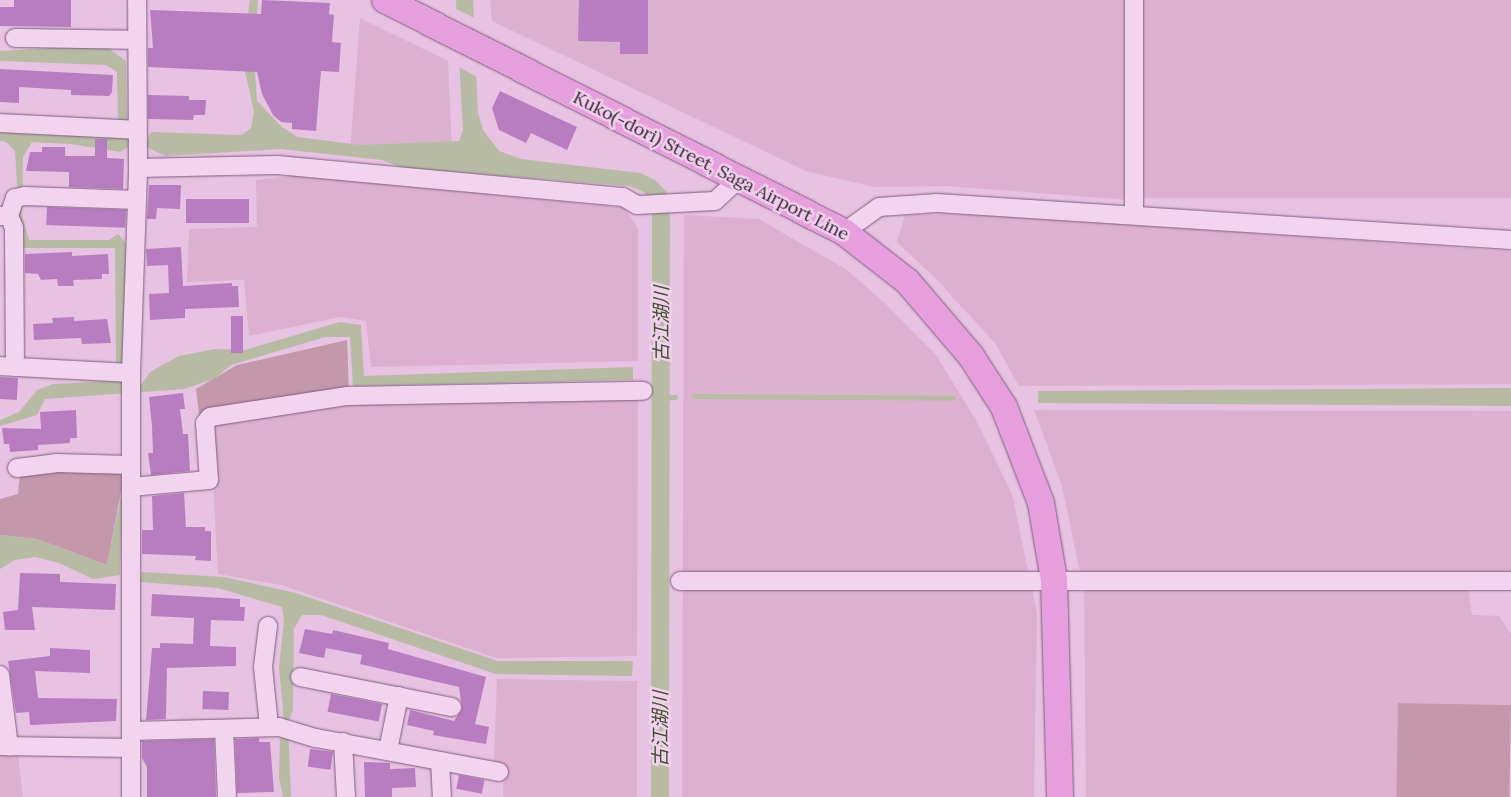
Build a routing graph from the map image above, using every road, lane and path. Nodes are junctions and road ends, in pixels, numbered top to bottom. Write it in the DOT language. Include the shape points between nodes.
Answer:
graph roads {
  1 [pos="137,0"];
  2 [pos="385,0"];
  3 [pos="1134,0"];
  4 [pos="15,38"];
  5 [pos="136,40"];
  6 [pos="0,123"];
  7 [pos="131,141"];
  8 [pos="739,179"];
  9 [pos="137,200"];
  10 [pos="1134,214"];
  11 [pos="4,216"];
  12 [pos="844,232"];
  13 [pos="1511,240"];
  14 [pos="8,366"];
  15 [pos="125,379"];
  16 [pos="643,391"];
  17 [pos="132,465"];
  18 [pos="17,468"];
  19 [pos="132,487"];
  20 [pos="680,580"];
  21 [pos="1054,580"];
  22 [pos="1511,581"];
  23 [pos="268,626"];
  24 [pos="0,675"];
  25 [pos="300,677"];
  26 [pos="399,696"];
  27 [pos="452,707"];
  28 [pos="280,728"];
  29 [pos="224,729"];
  30 [pos="131,739"];
  31 [pos="343,742"];
  32 [pos="4,746"];
  33 [pos="388,750"];
  34 [pos="440,761"];
  35 [pos="499,772"];
  36 [pos="131,797"];
  37 [pos="227,797"];
  38 [pos="346,797"];
  39 [pos="442,797"];
  40 [pos="1060,797"];
  1 -- 5 [label="street"];
  2 -- 8 [label="main road, Kuko(-dori) Street, Saga Airport Line"];
  3 -- 10 [label="street"];
  4 -- 5 [label="street"];
  5 -- 7 [label="street"];
  6 -- 7 [label="street"];
  7 -- 8 [label="street" via="277,165 623,197 637,205 715,201"];
  7 -- 9 [label="street"];
  8 -- 12 [label="main road, Kuko(-dori) Street, Saga Airport Line"];
  9 -- 11 [label="street" via="20,197"];
  9 -- 15 [label="street"];
  10 -- 12 [label="street" via="937,203 878,207"];
  10 -- 13 [label="street"];
  11 -- 14 [label="street" via="14,228"];
  12 -- 21 [label="main road, Kuko(-dori) Street, Saga Airport Line" via="907,281 971,356 1004,407 1040,503"];
  14 -- 15 [label="street"];
  15 -- 17 [label="street"];
  16 -- 19 [label="street" via="347,396 210,417 205,424 209,480"];
  17 -- 18 [label="street" via="56,463"];
  17 -- 19 [label="street"];
  19 -- 30 [label="street"];
  20 -- 21 [label="street"];
  21 -- 22 [label="street"];
  21 -- 40 [label="main road, Kuko(-dori) Street, Saga Airport Line"];
  23 -- 28 [label="street" via="263,667"];
  24 -- 32 [label="street"];
  25 -- 26 [label="street"];
  26 -- 27 [label="street"];
  26 -- 33 [label="street"];
  28 -- 29 [label="street"];
  28 -- 31 [label="street"];
  29 -- 30 [label="street"];
  29 -- 37 [label="street"];
  30 -- 32 [label="street"];
  30 -- 36 [label="street"];
  31 -- 33 [label="street"];
  31 -- 38 [label="street"];
  33 -- 34 [label="street"];
  34 -- 35 [label="street"];
  34 -- 39 [label="street"];
}
